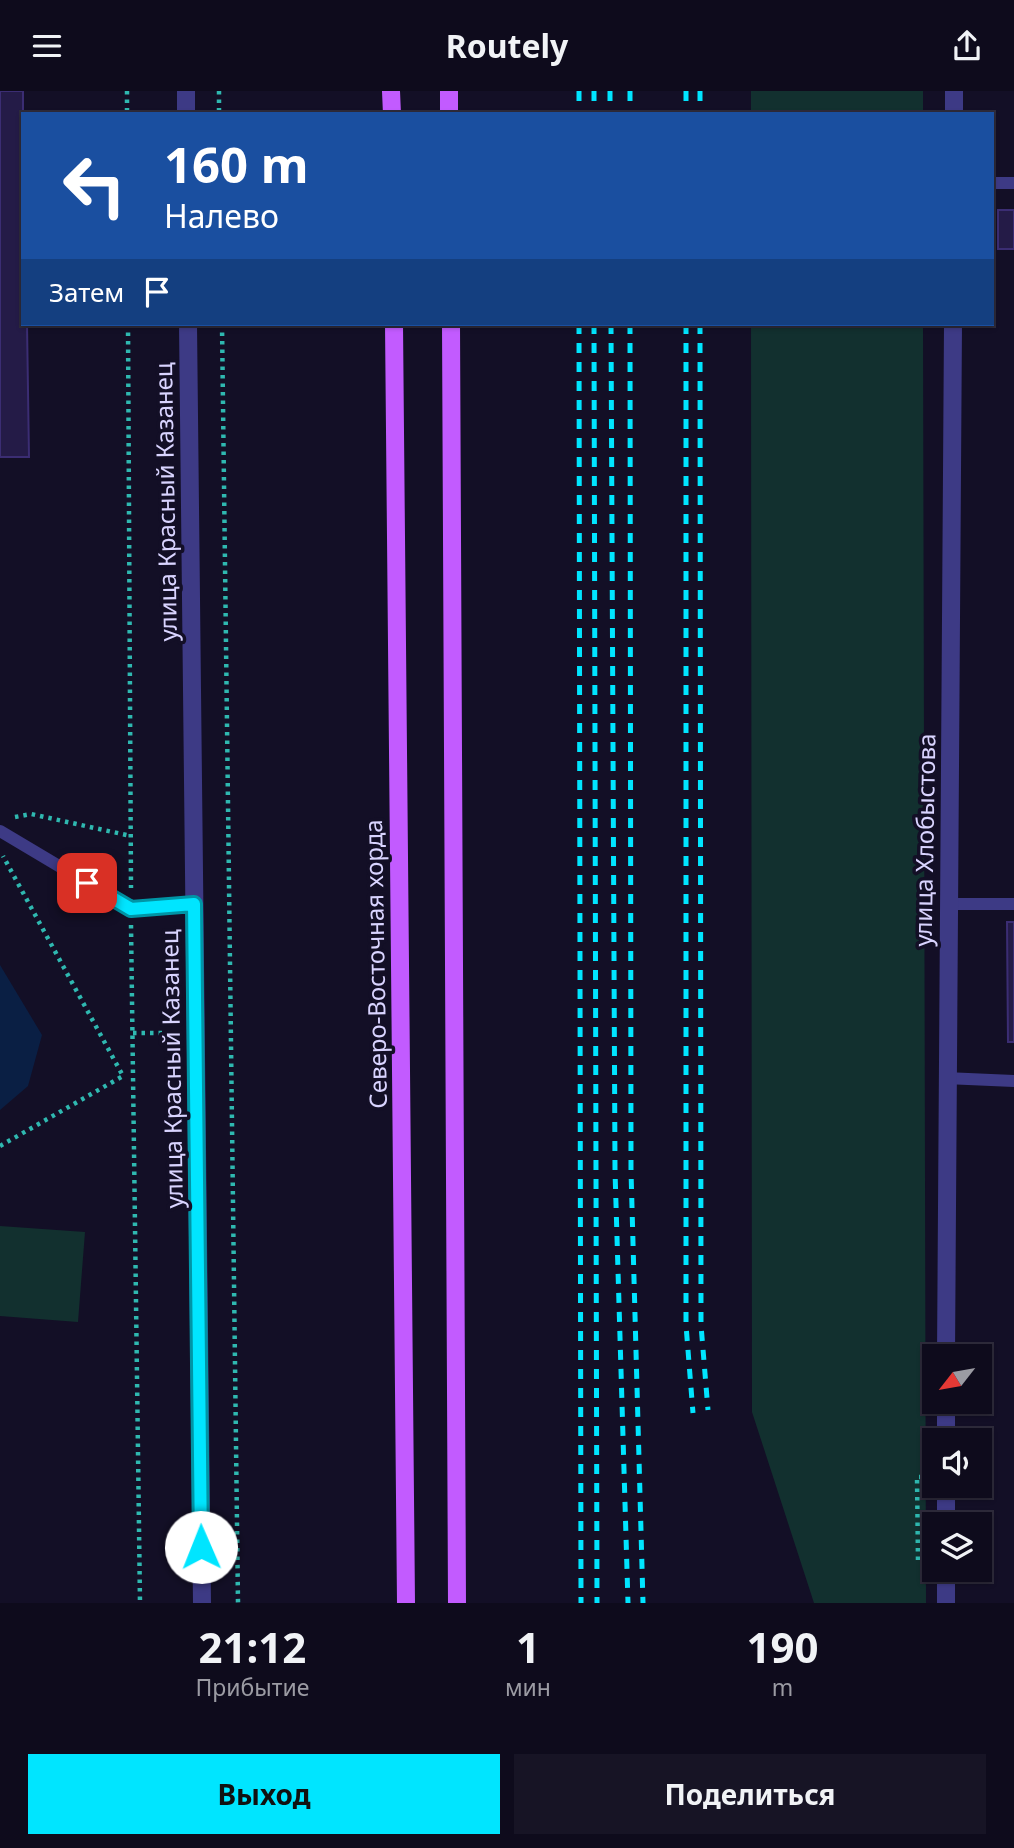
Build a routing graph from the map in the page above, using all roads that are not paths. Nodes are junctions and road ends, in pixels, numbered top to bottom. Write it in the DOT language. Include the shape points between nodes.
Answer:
graph roads {
  1 [pos="186,91"];
  2 [pos="391,91"];
  3 [pos="449,91"];
  4 [pos="954,91"];
  5 [pos="186,112"];
  6 [pos="392,112"];
  7 [pos="449,112"];
  8 [pos="954,112"];
  9 [pos="994,183"];
  10 [pos="1014,183"];
  11 [pos="188,326"];
  12 [pos="394,326"];
  13 [pos="450,326"];
  14 [pos="953,326"];
  15 [pos="0,831"];
  16 [pos="194,904"];
  17 [pos="948,904"];
  18 [pos="1014,904"];
  19 [pos="945,1078"];
  20 [pos="1014,1081"];
  21 [pos="946,1344"];
  22 [pos="946,1582"];
  23 [pos="202,1603"];
  24 [pos="406,1603"];
  25 [pos="457,1603"];
  26 [pos="946,1603"];
  1 -- 5 [label="street"];
  2 -- 6 [label="main road"];
  3 -- 7 [label="main road"];
  4 -- 8 [label="street"];
  9 -- 10 [label="lane"];
  11 -- 16 [label="street, улица Красный Казанец"];
  12 -- 24 [label="main road, Северо-Восточная хорда"];
  13 -- 25 [label="main road"];
  14 -- 17 [label="street, улица Хлобыстова"];
  15 -- 16 [label="lane" via="131,909"];
  16 -- 23 [label="street, улица Красный Казанец"];
  17 -- 18 [label="lane"];
  17 -- 19 [label="street, улица Хлобыстова"];
  19 -- 20 [label="lane"];
  19 -- 21 [label="street, улица Хлобыстова"];
  22 -- 26 [label="street"];
}
